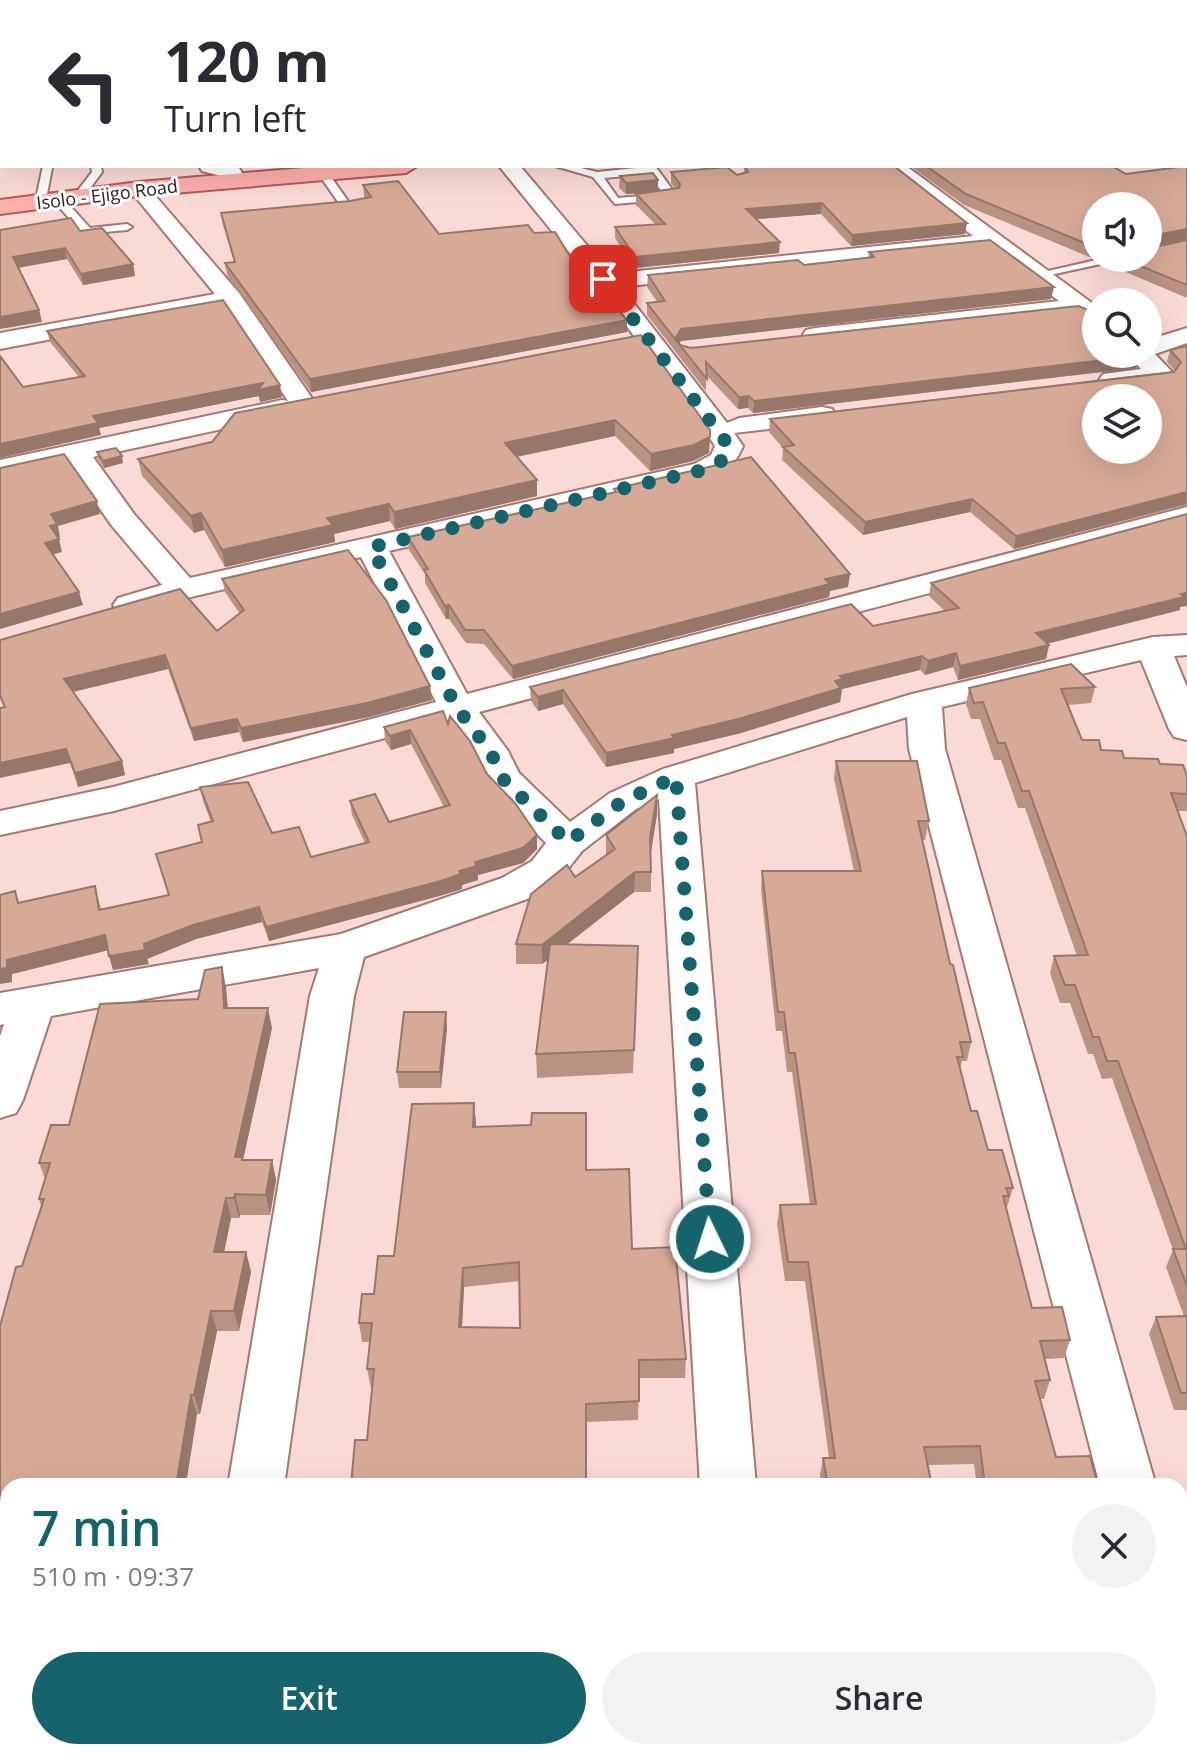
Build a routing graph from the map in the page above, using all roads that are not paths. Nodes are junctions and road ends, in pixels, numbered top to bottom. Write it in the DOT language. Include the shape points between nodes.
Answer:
graph roads {
  1 [pos="47,168"];
  2 [pos="96,168"];
  3 [pos="162,168"];
  4 [pos="382,168"];
  5 [pos="511,168"];
  6 [pos="568,168"];
  7 [pos="896,168"];
  8 [pos="276,169"];
  9 [pos="650,169"];
  10 [pos="225,172"];
  11 [pos="323,173"];
  12 [pos="597,175"];
  13 [pos="128,187"];
  14 [pos="84,189"];
  15 [pos="50,197"];
  16 [pos="0,199"];
  17 [pos="0,207"];
  18 [pos="347,207"];
  19 [pos="127,227"];
  20 [pos="993,241"];
  21 [pos="1082,266"];
  22 [pos="1041,274"];
  23 [pos="629,279"];
  24 [pos="231,298"];
  25 [pos="1082,306"];
  26 [pos="1082,313"];
  27 [pos="1187,335"];
  28 [pos="784,338"];
  29 [pos="646,339"];
  30 [pos="0,341"];
  31 [pos="1162,343"];
  32 [pos="615,345"];
  33 [pos="1156,368"];
  34 [pos="1088,383"];
  35 [pos="334,398"];
  36 [pos="303,404"];
  37 [pos="846,412"];
  38 [pos="739,426"];
  39 [pos="75,452"];
  40 [pos="0,469"];
  41 [pos="1187,516"];
  42 [pos="371,547"];
  43 [pos="183,589"];
  44 [pos="109,611"];
  45 [pos="1170,646"];
  46 [pos="924,701"];
  47 [pos="457,708"];
  48 [pos="1187,729"];
  49 [pos="676,777"];
  50 [pos="0,823"];
  51 [pos="568,842"];
  52 [pos="346,948"];
  53 [pos="16,1007"];
  54 [pos="0,1100"];
  55 [pos="257,1478"];
  56 [pos="727,1478"];
  57 [pos="1126,1478"];
  1 -- 15 [label="lane"];
  2 -- 14 [label="lane"];
  3 -- 13 [label="main road"];
  4 -- 11 [label="main road, Isolo - Ejigo Road"];
  5 -- 29 [label="street"];
  6 -- 12 [label="lane"];
  7 -- 20 [label="street"];
  8 -- 10 [label="main road, Isolo - Ejigo Road"];
  8 -- 11 [label="main road, Isolo - Ejigo Road"];
  9 -- 12 [label="lane"];
  9 -- 12 [label="lane" via="662,185 607,190"];
  10 -- 13 [label="main road, Isolo - Ejigo Road"];
  11 -- 18 [label="lane"];
  13 -- 14 [label="main road"];
  13 -- 15 [label="main road, Isolo - Ejigo Road"];
  13 -- 24 [label="street"];
  14 -- 15 [label="main road"];
  15 -- 16 [label="main road"];
  15 -- 17 [label="main road, Isolo - Ejigo Road"];
  15 -- 19 [label="lane" via="87,232"];
  20 -- 22 [label="street"];
  20 -- 23 [label="street"];
  21 -- 22 [label="lane"];
  22 -- 25 [label="street"];
  24 -- 30 [label="street"];
  24 -- 36 [label="street"];
  26 -- 28 [label="street"];
  27 -- 31 [label="street"];
  29 -- 32 [label="street"];
  29 -- 42 [label="street" via="729,446 723,460 703,470"];
  33 -- 34 [label="street" via="1170,381"];
  35 -- 36 [label="street"];
  36 -- 39 [label="street"];
  37 -- 38 [label="street"];
  39 -- 40 [label="street"];
  39 -- 43 [label="street" via="123,520"];
  41 -- 47 [label="street"];
  42 -- 43 [label="street"];
  42 -- 47 [label="street"];
  43 -- 44 [label="street"];
  45 -- 46 [label="street"];
  45 -- 48 [label="street"];
  46 -- 49 [label="street"];
  46 -- 57 [label="street" via="927,749"];
  47 -- 50 [label="street" via="114,799"];
  47 -- 51 [label="street" via="490,751 503,779"];
  49 -- 51 [label="street" via="623,801"];
  49 -- 56 [label="street"];
  51 -- 52 [label="street" via="546,870 516,888"];
  52 -- 53 [label="street"];
  52 -- 55 [label="street" via="332,996"];
  53 -- 54 [label="street"];
}
